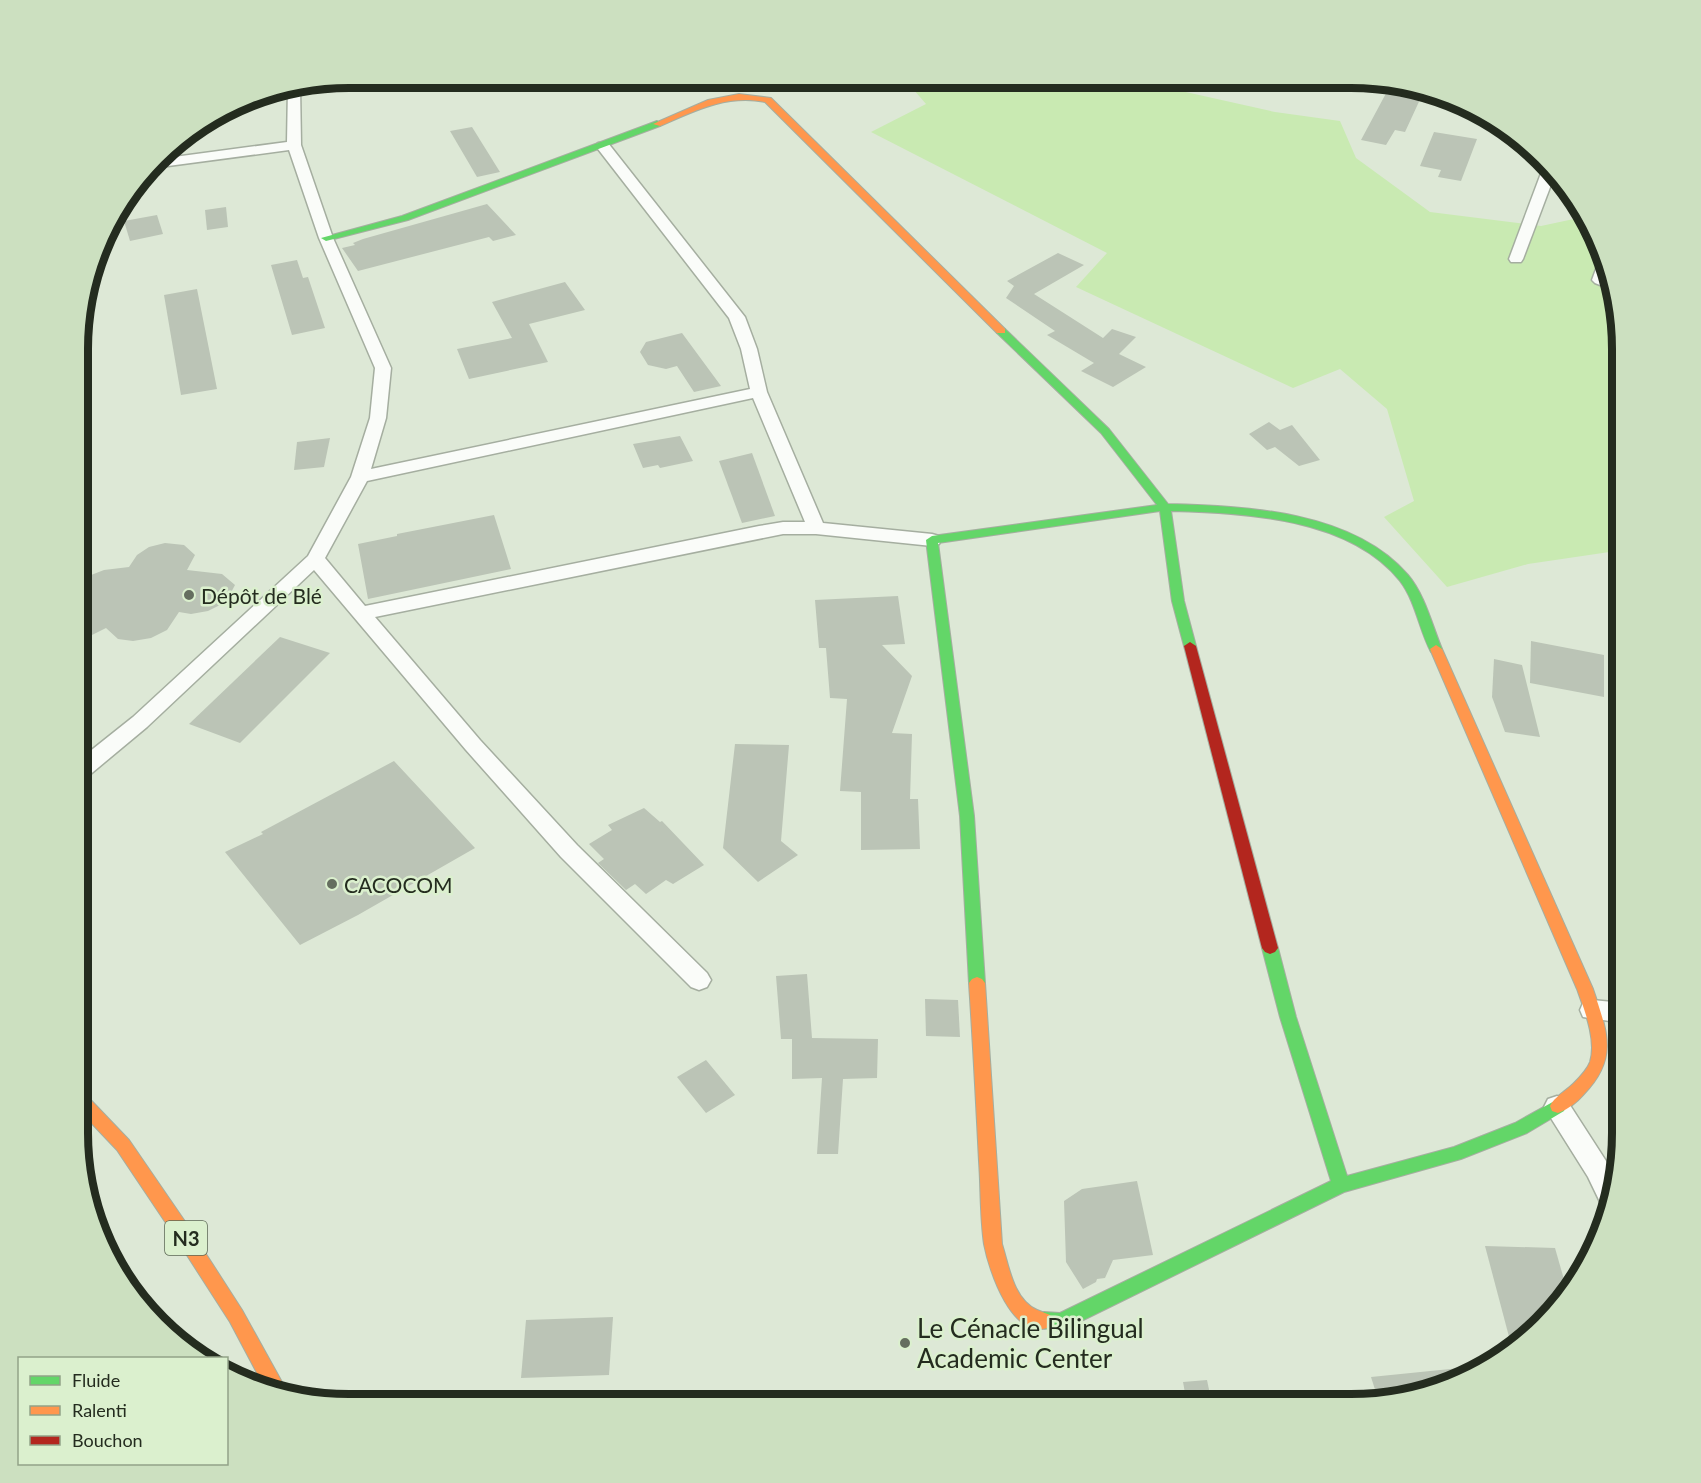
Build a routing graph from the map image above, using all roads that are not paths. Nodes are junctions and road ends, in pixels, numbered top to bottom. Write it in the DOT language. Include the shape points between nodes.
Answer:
graph roads {
  1 [pos="294,95"];
  2 [pos="294,145"];
  3 [pos="603,146"];
  4 [pos="168,162"];
  5 [pos="1548,177"];
  6 [pos="326,238"];
  7 [pos="1516,259"];
  8 [pos="1602,275"];
  9 [pos="1600,280"];
  10 [pos="759,392"];
  11 [pos="360,477"];
  12 [pos="1165,507"];
  13 [pos="816,528"];
  14 [pos="932,540"];
  15 [pos="315,559"];
  16 [pos="361,613"];
  17 [pos="88,765"];
  18 [pos="699,980"];
  19 [pos="1592,1011"];
  20 [pos="1612,1012"];
  21 [pos="1557,1107"];
  22 [pos="88,1108"];
  23 [pos="1341,1185"];
  24 [pos="1606,1189"];
  25 [pos="272,1383"];
  1 -- 2 [label="street"];
  2 -- 4 [label="street"];
  2 -- 6 [label="street"];
  3 -- 6 [label="main road" via="405,218"];
  3 -- 10 [label="street" via="737,317"];
  3 -- 12 [label="main road" via="720,99 739,95 768,100 1106,431"];
  5 -- 7 [label="street"];
  6 -- 11 [label="street" via="383,368 378,418"];
  8 -- 9 [label="street"];
  10 -- 11 [label="street"];
  10 -- 13 [label="street"];
  11 -- 15 [label="street"];
  12 -- 14 [label="main road"];
  12 -- 19 [label="main road" via="1254,512 1330,531 1386,559 1406,580"];
  12 -- 23 [label="main road" via="1178,601 1191,652 1288,1017"];
  13 -- 14 [label="street"];
  13 -- 16 [label="street" via="759,532"];
  14 -- 23 [label="main road" via="967,816 993,1244 1017,1307 1033,1319 1060,1322"];
  15 -- 16 [label="street"];
  15 -- 17 [label="street" via="140,722"];
  16 -- 18 [label="street" via="569,851"];
  19 -- 20 [label="street"];
  19 -- 21 [label="main road" via="1597,1026 1598,1062 1572,1098"];
  21 -- 23 [label="main road" via="1521,1128 1455,1154"];
  21 -- 24 [label="street"];
  22 -- 25 [label="main road, N3" via="123,1145 180,1229 236,1316"];
}
